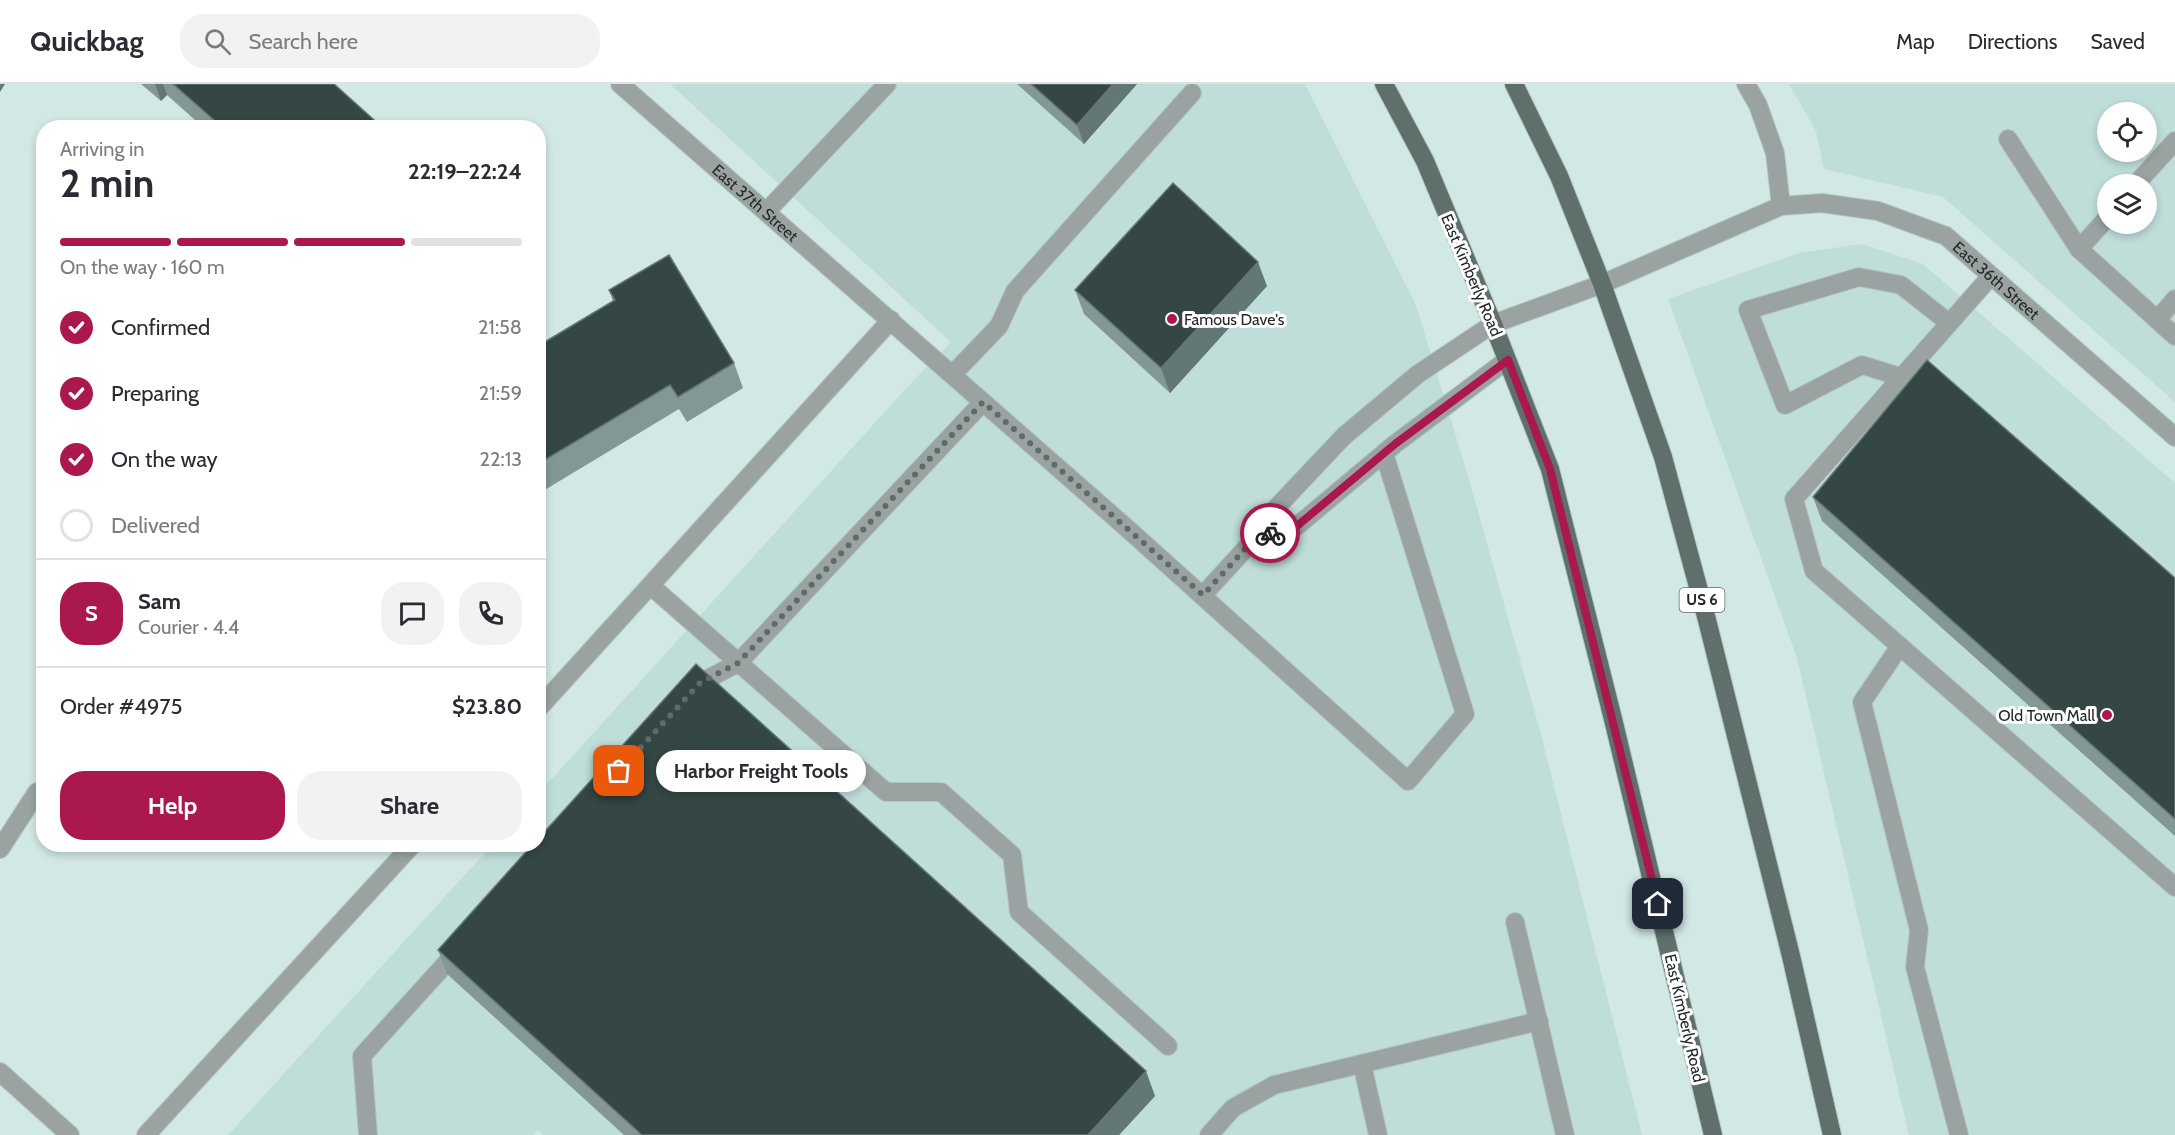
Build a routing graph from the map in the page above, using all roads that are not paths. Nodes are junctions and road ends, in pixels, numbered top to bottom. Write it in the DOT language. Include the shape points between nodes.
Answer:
graph roads {
  1 [pos="620,84"];
  2 [pos="887,84"];
  3 [pos="1384,84"];
  4 [pos="1514,84"];
  5 [pos="1746,84"];
  6 [pos="1192,93"];
  7 [pos="2008,139"];
  8 [pos="2175,141"];
  9 [pos="2145,174"];
  10 [pos="1781,206"];
  11 [pos="767,211"];
  12 [pos="2097,229"];
  13 [pos="2079,249"];
  14 [pos="1991,276"];
  15 [pos="1602,284"];
  16 [pos="2175,299"];
  17 [pos="891,320"];
  18 [pos="2157,320"];
  19 [pos="1949,323"];
  20 [pos="1493,324"];
  21 [pos="2175,336"];
  22 [pos="1508,360"];
  23 [pos="953,374"];
  24 [pos="1902,377"];
  25 [pos="983,402"];
  26 [pos="2175,437"];
  27 [pos="1384,453"];
  28 [pos="1257,536"];
  29 [pos="651,586"];
  30 [pos="1203,595"];
  31 [pos="1900,646"];
  32 [pos="738,663"];
  33 [pos="546,700"];
  34 [pos="683,700"];
  35 [pos="36,792"];
  36 [pos="0,849"];
  37 [pos="406,852"];
  38 [pos="2175,887"];
  39 [pos="1515,922"];
  40 [pos="467,940"];
  41 [pos="1539,1021"];
  42 [pos="1168,1046"];
  43 [pos="1362,1064"];
  44 [pos="0,1072"];
  45 [pos="70,1135"];
  46 [pos="146,1135"];
  47 [pos="368,1135"];
  48 [pos="1209,1135"];
  49 [pos="1378,1135"];
  50 [pos="1565,1135"];
  51 [pos="1713,1135"];
  52 [pos="1832,1135"];
  53 [pos="1959,1135"];
  1 -- 11 [label="street, East 37th Street"];
  2 -- 11 [label="street"];
  3 -- 20 [label="main road, East Kimberly Road" via="1425,161"];
  4 -- 15 [label="main road, US 6" via="1559,176"];
  5 -- 10 [label="street" via="1775,153"];
  6 -- 23 [label="street" via="1016,291 999,326"];
  7 -- 13 [label="street"];
  8 -- 9 [label="street"];
  10 -- 14 [label="street, East 36th Street" via="1822,203 1878,211 1946,236"];
  10 -- 15 [label="street, East 36th Street"];
  11 -- 17 [label="street, East 37th Street"];
  12 -- 13 [label="street"];
  13 -- 18 [label="street"];
  14 -- 19 [label="street"];
  14 -- 26 [label="street, East 36th Street"];
  15 -- 20 [label="street, East 36th Street"];
  15 -- 52 [label="main road, US 6" via="1663,457 1791,956"];
  16 -- 18 [label="street"];
  17 -- 23 [label="street, East 37th Street"];
  17 -- 29 [label="street"];
  18 -- 21 [label="street"];
  19 -- 24 [label="street"];
  19 -- 24 [label="street" via="1900,285 1859,277 1748,310 1785,405 1862,365"];
  20 -- 22 [label="main road, East Kimberly Road"];
  20 -- 28 [label="street, East 36th Street" via="1418,374 1344,436 1276,508"];
  22 -- 27 [label="street"];
  22 -- 51 [label="main road, East Kimberly Road" via="1550,469"];
  23 -- 25 [label="street, East 37th Street"];
  24 -- 31 [label="street" via="1794,499 1814,571"];
  25 -- 30 [label="street, East 37th Street"];
  25 -- 32 [label="street"];
  27 -- 28 [label="street" via="1297,526"];
  27 -- 30 [label="street, East 37th Street" via="1465,714 1408,781"];
  28 -- 30 [label="street, East 36th Street"];
  29 -- 32 [label="street"];
  29 -- 33 [label="street"];
  31 -- 38 [label="street"];
  31 -- 53 [label="street" via="1862,702 1919,930 1915,967"];
  32 -- 34 [label="street" via="700,683"];
  32 -- 42 [label="street" via="886,792 941,792 975,822 1012,855 1019,912"];
  35 -- 36 [label="street"];
  37 -- 46 [label="street"];
  39 -- 41 [label="street"];
  40 -- 47 [label="street" via="362,1056"];
  41 -- 43 [label="street"];
  41 -- 50 [label="street"];
  43 -- 48 [label="street" via="1274,1085 1233,1108"];
  43 -- 49 [label="street"];
  44 -- 45 [label="street"];
}
